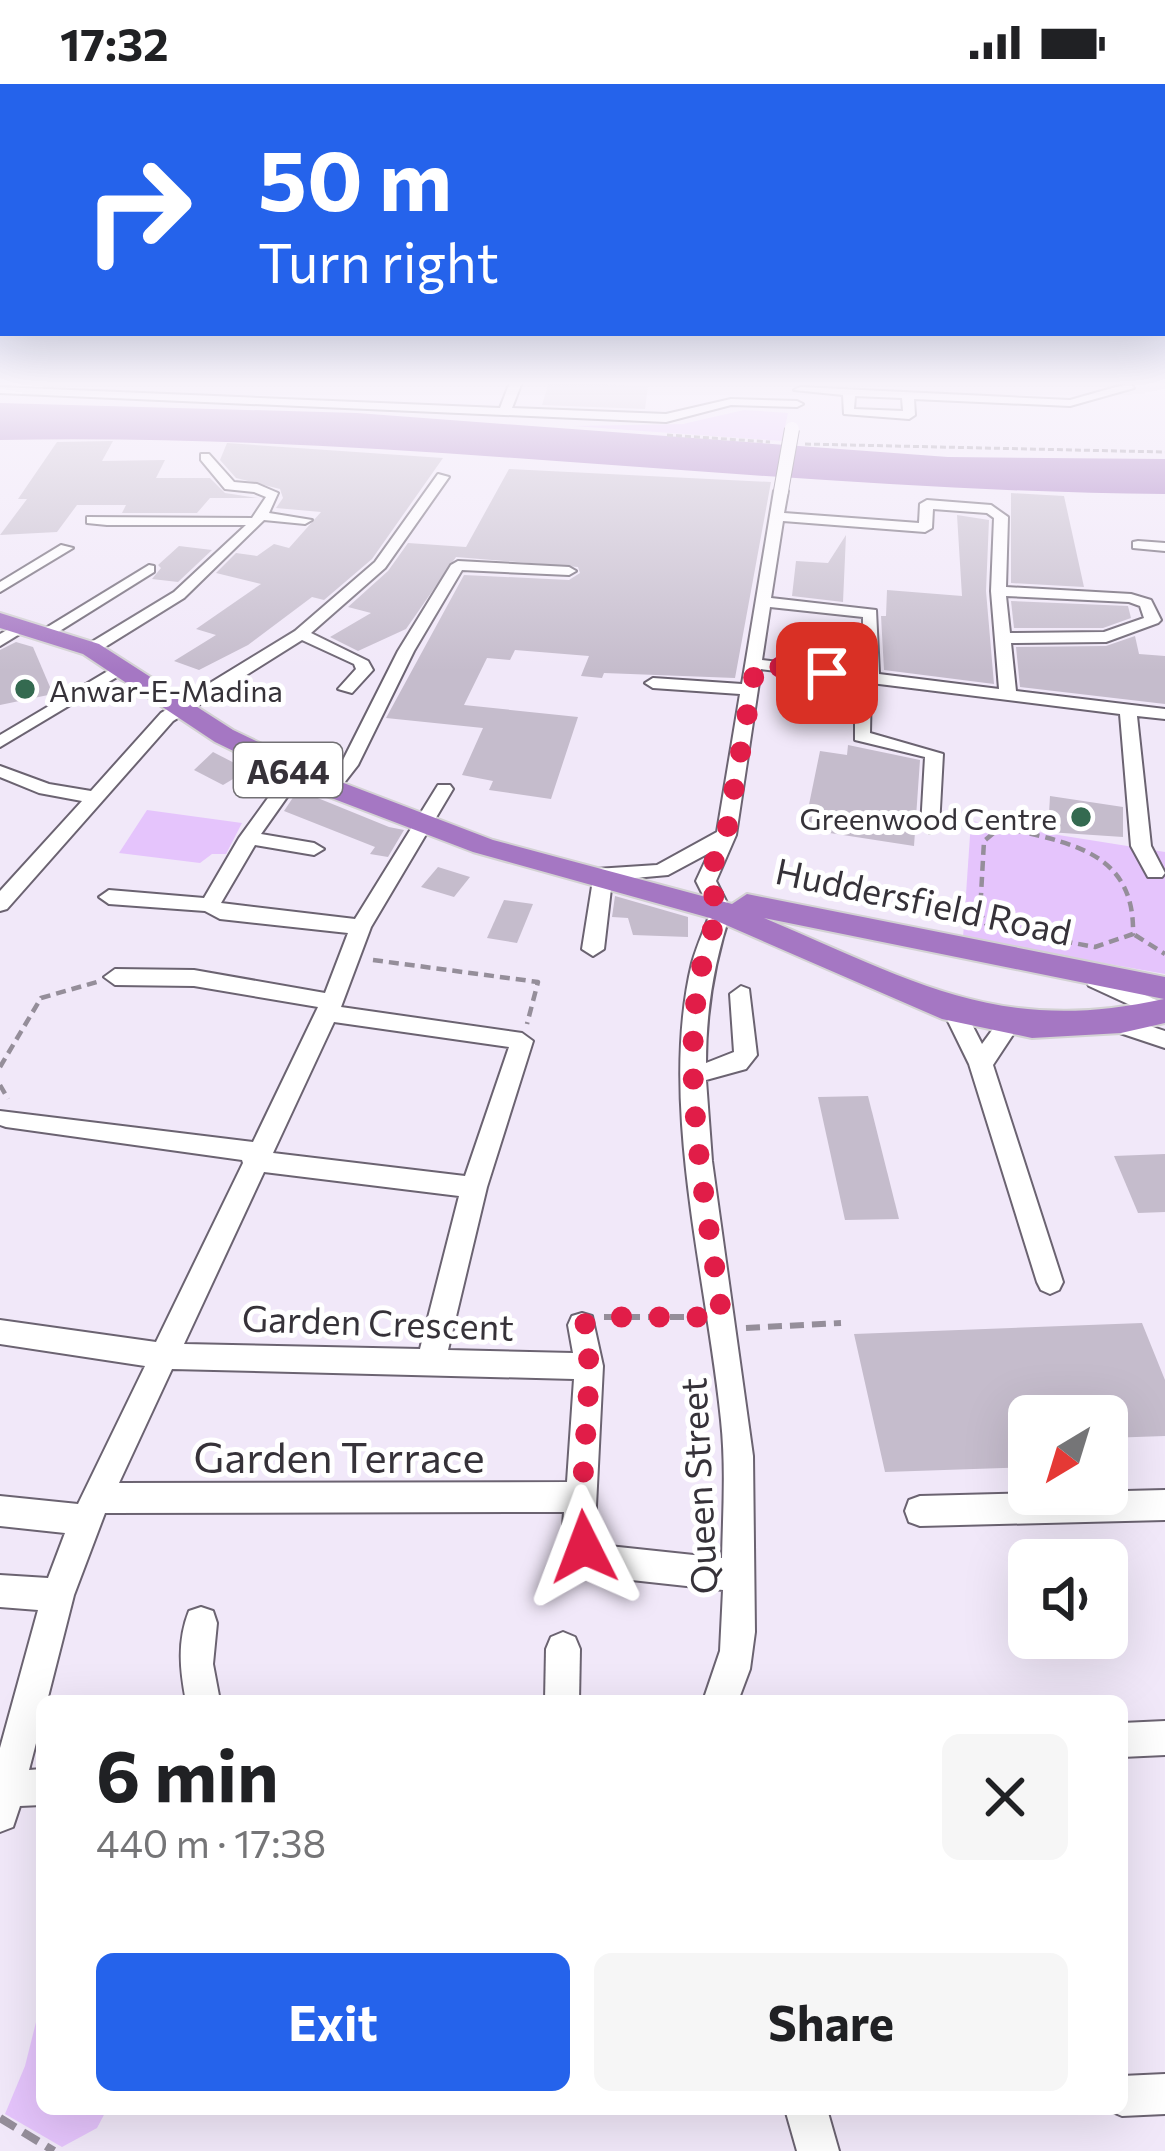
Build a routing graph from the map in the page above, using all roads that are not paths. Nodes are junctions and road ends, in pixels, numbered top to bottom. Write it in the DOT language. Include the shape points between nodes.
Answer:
graph roads {
  1 [pos="224,478"];
  2 [pos="442,478"];
  3 [pos="783,478"];
  4 [pos="842,503"];
  5 [pos="777,516"];
  6 [pos="258,519"];
  7 [pos="92,520"];
  8 [pos="305,520"];
  9 [pos="840,521"];
  10 [pos="1138,545"];
  11 [pos="1165,547"];
  12 [pos="66,548"];
  13 [pos="149,569"];
  14 [pos="569,571"];
  15 [pos="0,588"];
  16 [pos="998,591"];
  17 [pos="764,602"];
  18 [pos="17,631"];
  19 [pos="301,634"];
  20 [pos="1002,638"];
  21 [pos="91,650"];
  22 [pos="756,664"];
  23 [pos="124,668"];
  24 [pos="867,678"];
  25 [pos="653,682"];
  26 [pos="346,689"];
  27 [pos="751,690"];
  28 [pos="1008,692"];
  29 [pos="182,709"];
  30 [pos="1128,709"];
  31 [pos="1165,714"];
  32 [pos="0,742"];
  33 [pos="295,773"];
  34 [pos="9,775"];
  35 [pos="331,788"];
  36 [pos="445,789"];
  37 [pos="0,794"];
  38 [pos="98,798"];
  39 [pos="422,825"];
  40 [pos="930,827"];
  41 [pos="726,835"];
  42 [pos="249,838"];
  43 [pos="314,849"];
  44 [pos="1155,873"];
  45 [pos="600,876"];
  46 [pos="110,897"];
  47 [pos="718,903"];
  48 [pos="0,904"];
  49 [pos="210,905"];
  50 [pos="361,927"];
  51 [pos="860,928"];
  52 [pos="929,944"];
  53 [pos="593,949"];
  54 [pos="1008,960"];
  55 [pos="853,965"];
  56 [pos="115,976"];
  57 [pos="909,992"];
  58 [pos="741,994"];
  59 [pos="329,1007"];
  60 [pos="954,1011"];
  61 [pos="1164,1013"];
  62 [pos="1021,1025"];
  63 [pos="981,1064"];
  64 [pos="695,1074"];
  65 [pos="6,1118"];
  66 [pos="255,1156"];
  67 [pos="474,1186"];
  68 [pos="1050,1282"];
  69 [pos="582,1325"];
  70 [pos="0,1332"];
  71 [pos="165,1355"];
  72 [pos="431,1362"];
  73 [pos="590,1366"];
  74 [pos="581,1497"];
  75 [pos="1165,1504"];
  76 [pos="92,1509"];
  77 [pos="0,1511"];
  78 [pos="920,1511"];
  79 [pos="739,1576"];
  80 [pos="0,1591"];
  81 [pos="58,1595"];
  82 [pos="201,1623"];
  83 [pos="563,1648"];
  84 [pos="202,1695"];
  85 [pos="562,1695"];
  86 [pos="724,1695"];
  87 [pos="1165,1738"];
  88 [pos="1128,1740"];
  89 [pos="36,1788"];
  90 [pos="2,1798"];
  91 [pos="1165,2094"];
  92 [pos="1128,2096"];
  93 [pos="808,2115"];
  94 [pos="818,2151"];
  1 -- 6 [label="street" via="273,496"];
  2 -- 19 [label="street" via="380,565"];
  3 -- 5 [label="street, bridge"];
  4 -- 9 [label="street"];
  5 -- 9 [label="street"];
  5 -- 17 [label="street"];
  6 -- 7 [label="street"];
  6 -- 8 [label="street"];
  6 -- 21 [label="street" via="178,595"];
  9 -- 16 [label="street" via="925,529 927,504 995,510"];
  10 -- 11 [label="street"];
  12 -- 15 [label="street"];
  13 -- 18 [label="street"];
  14 -- 35 [label="street" via="458,565"];
  16 -- 20 [label="street"];
  16 -- 20 [label="street" via="1132,598 1146,603 1153,620 1106,637"];
  17 -- 22 [label="street"];
  17 -- 24 [label="street" via="872,613"];
  18 -- 21 [label="highway, Huddersfield Road / A644"];
  19 -- 26 [label="street" via="360,661 365,670"];
  19 -- 29 [label="street"];
  20 -- 28 [label="street"];
  21 -- 23 [label="highway, Huddersfield Road / A644"];
  22 -- 24 [label="street"];
  22 -- 27 [label="street"];
  23 -- 29 [label="highway, Huddersfield Road / A644"];
  23 -- 32 [label="street"];
  24 -- 28 [label="street"];
  24 -- 40 [label="street" via="861,736 936,758"];
  25 -- 27 [label="street"];
  27 -- 41 [label="street"];
  28 -- 30 [label="street"];
  29 -- 33 [label="highway, Huddersfield Road / A644"];
  29 -- 38 [label="street"];
  30 -- 31 [label="street"];
  30 -- 44 [label="street" via="1141,846"];
  33 -- 35 [label="highway, Huddersfield Road / A644"];
  33 -- 42 [label="street"];
  34 -- 37 [label="street"];
  34 -- 38 [label="street"];
  35 -- 39 [label="highway, Huddersfield Road / A644"];
  36 -- 39 [label="street"];
  38 -- 48 [label="street"];
  39 -- 45 [label="highway, Huddersfield Road / A644"];
  39 -- 50 [label="street"];
  41 -- 45 [label="street" via="661,871"];
  41 -- 47 [label="street, Queen Street" via="706,880"];
  42 -- 43 [label="street"];
  42 -- 49 [label="street"];
  45 -- 47 [label="highway, Huddersfield Road / A644"];
  45 -- 53 [label="street"];
  46 -- 49 [label="street"];
  47 -- 51 [label="highway, Huddersfield Road / A644"];
  47 -- 55 [label="highway, Huddersfield Road / A644"];
  47 -- 64 [label="street, Queen Street" via="698,970"];
  49 -- 50 [label="street"];
  50 -- 59 [label="street"];
  51 -- 52 [label="highway, Huddersfield Road / A644"];
  51 -- 55 [label="highway" via="846,949"];
  52 -- 54 [label="highway, Huddersfield Road / A644"];
  52 -- 57 [label="highway" via="906,971"];
  54 -- 61 [label="highway, Huddersfield Road / A644" via="1073,972"];
  54 -- 62 [label="highway" via="1047,995 1046,1012"];
  55 -- 57 [label="highway, Huddersfield Road / A644"];
  56 -- 59 [label="street" via="194,978"];
  57 -- 60 [label="highway, Huddersfield Road / A644"];
  58 -- 64 [label="street" via="746,1055"];
  59 -- 66 [label="street"];
  59 -- 67 [label="street" via="522,1041"];
  60 -- 62 [label="highway, Huddersfield Road / A644"];
  60 -- 63 [label="street"];
  61 -- 62 [label="highway, Huddersfield Road / A644"];
  62 -- 63 [label="street"];
  63 -- 68 [label="street"];
  64 -- 79 [label="street, Queen Street" via="736,1427"];
  65 -- 66 [label="street"];
  66 -- 67 [label="street"];
  66 -- 71 [label="street"];
  67 -- 72 [label="street"];
  69 -- 73 [label="street"];
  70 -- 71 [label="street, Garden Crescent"];
  71 -- 72 [label="street, Garden Crescent"];
  71 -- 76 [label="street"];
  72 -- 73 [label="street, Garden Crescent"];
  73 -- 74 [label="street"];
  74 -- 76 [label="street, Garden Terrace"];
  74 -- 79 [label="street" via="584,1547 604,1561"];
  75 -- 78 [label="street"];
  76 -- 77 [label="street, Garden Terrace"];
  76 -- 81 [label="street"];
  79 -- 86 [label="street, Queen Street"];
  80 -- 81 [label="street"];
  81 -- 90 [label="street"];
  82 -- 84 [label="street"];
  83 -- 85 [label="street"];
  87 -- 88 [label="street"];
  89 -- 90 [label="street"];
  91 -- 92 [label="street"];
  93 -- 94 [label="street"];
}
